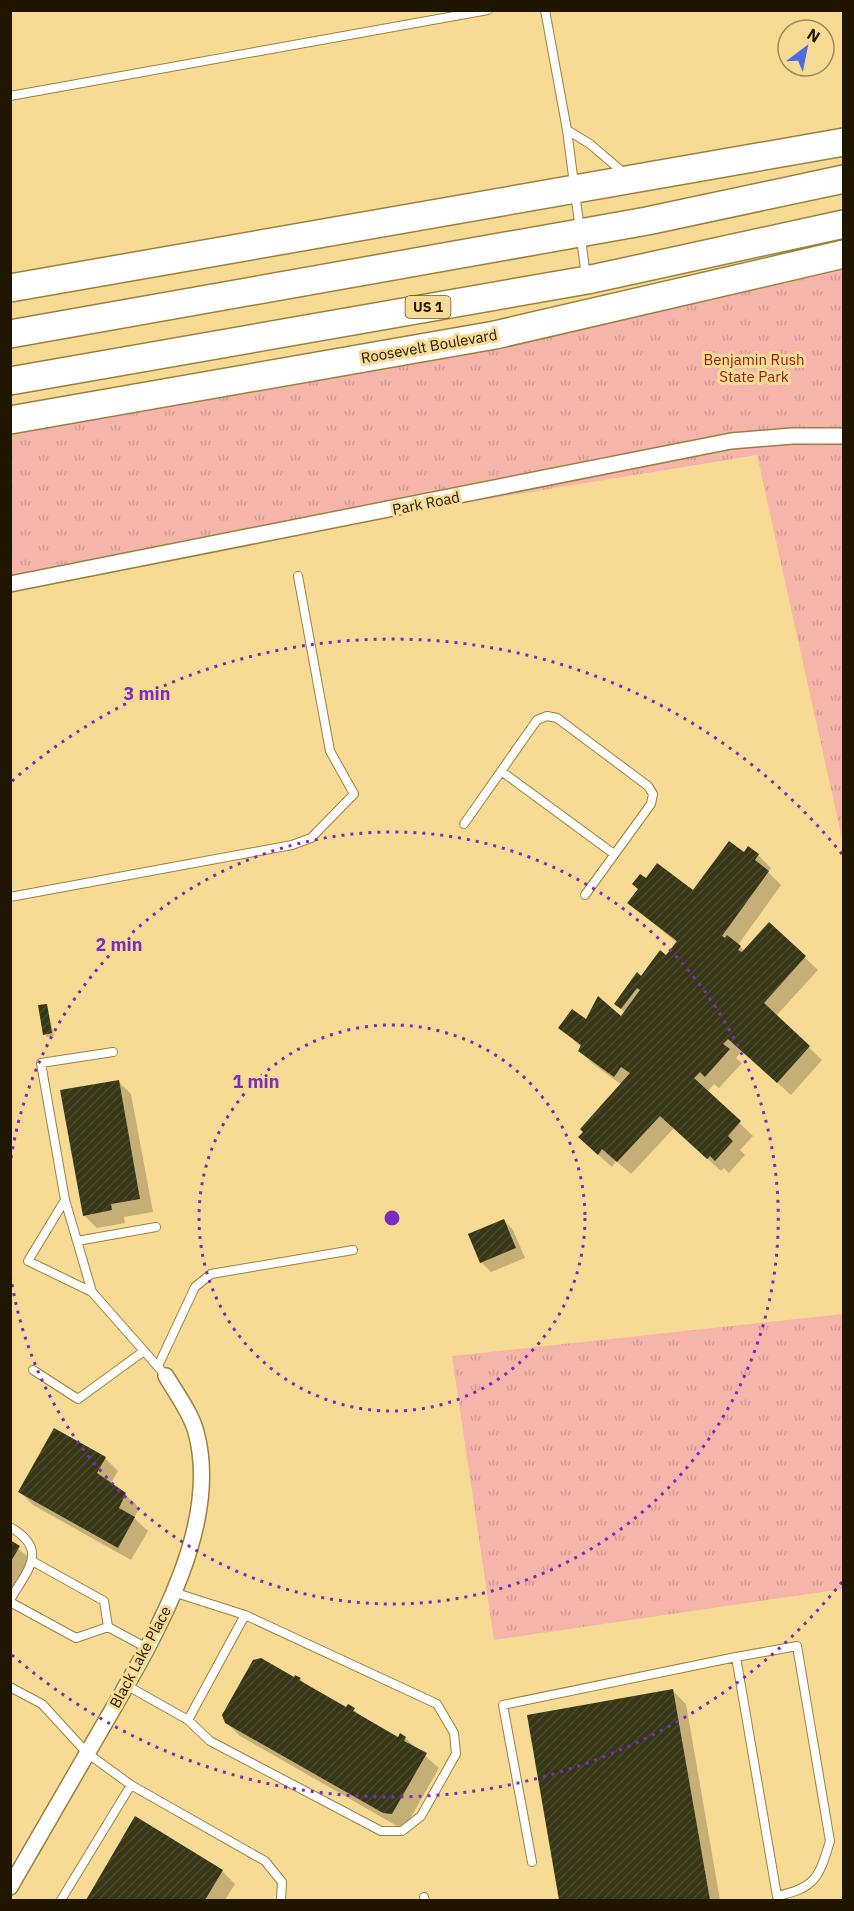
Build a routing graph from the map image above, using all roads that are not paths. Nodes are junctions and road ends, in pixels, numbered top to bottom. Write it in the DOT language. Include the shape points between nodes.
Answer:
graph roads {
  1 [pos="488,10"];
  2 [pos="545,10"];
  3 [pos="10,96"];
  4 [pos="567,130"];
  5 [pos="843,142"];
  6 [pos="843,178"];
  7 [pos="631,179"];
  8 [pos="573,190"];
  9 [pos="843,224"];
  10 [pos="580,233"];
  11 [pos="843,254"];
  12 [pos="586,280"];
  13 [pos="10,288"];
  14 [pos="10,334"];
  15 [pos="10,381"];
  16 [pos="10,420"];
  17 [pos="843,436"];
  18 [pos="298,576"];
  19 [pos="10,584"];
  20 [pos="501,771"];
  21 [pos="464,824"];
  22 [pos="614,854"];
  23 [pos="585,895"];
  24 [pos="10,897"];
  25 [pos="113,1052"];
  26 [pos="65,1200"];
  27 [pos="156,1227"];
  28 [pos="77,1241"];
  29 [pos="353,1250"];
  30 [pos="92,1292"];
  31 [pos="144,1351"];
  32 [pos="33,1370"];
  33 [pos="162,1371"];
  34 [pos="10,1527"];
  35 [pos="32,1561"];
  36 [pos="173,1593"];
  37 [pos="10,1601"];
  38 [pos="245,1615"];
  39 [pos="108,1627"];
  40 [pos="147,1648"];
  41 [pos="736,1658"];
  42 [pos="126,1685"];
  43 [pos="10,1687"];
  44 [pos="188,1720"];
  45 [pos="87,1753"];
  46 [pos="131,1785"];
  47 [pos="532,1862"];
  48 [pos="10,1887"];
  49 [pos="778,1898"];
  50 [pos="61,1900"];
  51 [pos="281,1900"];
  1 -- 3 [label="lane"];
  2 -- 4 [label="lane"];
  4 -- 7 [label="lane"];
  4 -- 8 [label="lane"];
  5 -- 7 [label="highway"];
  6 -- 10 [label="highway"];
  7 -- 8 [label="highway"];
  8 -- 10 [label="lane"];
  8 -- 13 [label="highway"];
  9 -- 12 [label="highway, US 1"];
  10 -- 12 [label="lane"];
  10 -- 14 [label="highway"];
  11 -- 16 [label="highway, Roosevelt Boulevard" via="495,335"];
  12 -- 15 [label="highway, US 1"];
  17 -- 19 [label="street, Park Road" via="731,441"];
  18 -- 24 [label="lane" via="330,751 354,794 311,838 292,844"];
  20 -- 21 [label="lane"];
  20 -- 22 [label="lane"];
  20 -- 22 [label="lane" via="537,720 557,718 648,786 653,794 651,804"];
  22 -- 23 [label="lane"];
  25 -- 26 [label="lane" via="41,1063"];
  26 -- 28 [label="lane"];
  26 -- 30 [label="lane" via="28,1262"];
  27 -- 28 [label="lane"];
  28 -- 30 [label="lane"];
  29 -- 33 [label="lane" via="211,1274 195,1287"];
  30 -- 31 [label="lane"];
  31 -- 32 [label="lane" via="78,1399"];
  31 -- 33 [label="lane"];
  33 -- 36 [label="street, Black Lake Place" via="196,1430 200,1453 201,1494 186,1563"];
  34 -- 35 [label="lane" via="26,1536 34,1548"];
  35 -- 37 [label="lane"];
  35 -- 39 [label="lane" via="104,1601"];
  36 -- 38 [label="lane"];
  36 -- 40 [label="street, Black Lake Place"];
  37 -- 39 [label="lane" via="76,1638"];
  38 -- 44 [label="lane"];
  38 -- 44 [label="lane" via="437,1704 454,1732 456,1754 421,1816 402,1831 381,1831 210,1741"];
  39 -- 40 [label="lane"];
  40 -- 42 [label="street, Black Lake Place"];
  41 -- 47 [label="lane" via="504,1705"];
  41 -- 49 [label="lane"];
  41 -- 49 [label="lane" via="797,1646 830,1841 822,1867 804,1890"];
  42 -- 44 [label="lane"];
  42 -- 45 [label="street, Black Lake Place"];
  43 -- 45 [label="lane" via="42,1704"];
  45 -- 46 [label="lane"];
  45 -- 48 [label="street, Black Lake Place"];
  46 -- 50 [label="lane"];
  46 -- 51 [label="lane" via="264,1861 282,1882"];
}
